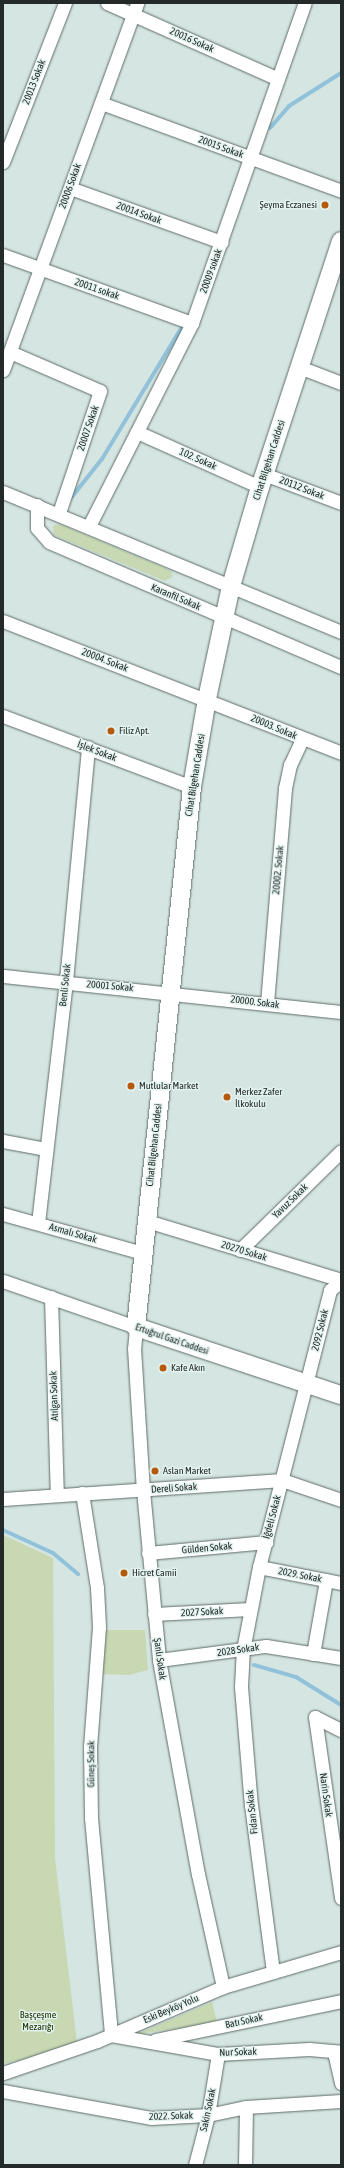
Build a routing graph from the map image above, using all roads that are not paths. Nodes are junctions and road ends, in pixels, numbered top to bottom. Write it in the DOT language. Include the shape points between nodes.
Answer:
graph roads {
  1 [pos="65,3"];
  2 [pos="107,3"];
  3 [pos="304,3"];
  4 [pos="135,8"];
  5 [pos="276,78"];
  6 [pos="101,103"];
  7 [pos="251,158"];
  8 [pos="3,162"];
  9 [pos="70,188"];
  10 [pos="341,191"];
  11 [pos="217,240"];
  12 [pos="339,253"];
  13 [pos="3,255"];
  14 [pos="40,269"];
  15 [pos="192,323"];
  16 [pos="10,352"];
  17 [pos="299,367"];
  18 [pos="3,370"];
  19 [pos="341,383"];
  20 [pos="136,432"];
  21 [pos="262,480"];
  22 [pos="3,492"];
  23 [pos="341,503"];
  24 [pos="37,505"];
  25 [pos="59,513"];
  26 [pos="89,526"];
  27 [pos="232,586"];
  28 [pos="225,617"];
  29 [pos="3,621"];
  30 [pos="341,632"];
  31 [pos="341,667"];
  32 [pos="207,699"];
  33 [pos="3,716"];
  34 [pos="302,739"];
  35 [pos="88,747"];
  36 [pos="341,753"];
  37 [pos="192,787"];
  38 [pos="3,976"];
  39 [pos="66,982"];
  40 [pos="169,992"];
  41 [pos="267,1003"];
  42 [pos="341,1012"];
  43 [pos="3,1141"];
  44 [pos="46,1149"];
  45 [pos="341,1151"];
  46 [pos="3,1214"];
  47 [pos="147,1221"];
  48 [pos="38,1223"];
  49 [pos="240,1250"];
  50 [pos="143,1252"];
  51 [pos="341,1280"];
  52 [pos="3,1281"];
  53 [pos="51,1297"];
  54 [pos="136,1327"];
  55 [pos="307,1384"];
  56 [pos="341,1396"];
  57 [pos="282,1480"];
  58 [pos="143,1490"];
  59 [pos="82,1493"];
  60 [pos="57,1495"];
  61 [pos="3,1499"];
  62 [pos="341,1500"];
  63 [pos="266,1542"];
  64 [pos="148,1553"];
  65 [pos="259,1568"];
  66 [pos="326,1580"];
  67 [pos="341,1583"];
  68 [pos="250,1609"];
  69 [pos="154,1614"];
  70 [pos="243,1650"];
  71 [pos="313,1654"];
  72 [pos="341,1658"];
  73 [pos="159,1660"];
  74 [pos="341,1730"];
  75 [pos="341,1898"];
  76 [pos="341,1952"];
  77 [pos="273,1972"];
  78 [pos="223,1987"];
  79 [pos="341,2001"];
  80 [pos="111,2035"];
  81 [pos="147,2041"];
  82 [pos="338,2052"];
  83 [pos="218,2054"];
  84 [pos="3,2073"];
  85 [pos="341,2083"];
  86 [pos="3,2091"];
  87 [pos="341,2101"];
  88 [pos="246,2107"];
  89 [pos="208,2115"];
  90 [pos="195,2165"];
  91 [pos="245,2165"];
  1 -- 8 [label="street, 20013 Sokak"];
  2 -- 4 [label="street, 20016 Sokak"];
  3 -- 5 [label="street, 20009 sokak"];
  4 -- 5 [label="street, 20016 Sokak"];
  4 -- 6 [label="street, 20006 Sokak"];
  5 -- 7 [label="street, 20009 sokak"];
  6 -- 7 [label="street, 20015 Sokak"];
  6 -- 9 [label="street, 20006 Sokak"];
  7 -- 10 [label="street, 20015 Sokak"];
  7 -- 11 [label="street, 20009 sokak"];
  9 -- 11 [label="street, 20014 Sokak"];
  9 -- 14 [label="street, 20006 Sokak"];
  11 -- 15 [label="street, 20009 sokak"];
  12 -- 17 [label="main road, Cihat Bilgehan Caddesi"];
  13 -- 14 [label="street, 20011 sokak"];
  14 -- 15 [label="street, 20011 sokak"];
  14 -- 16 [label="street, 20006 Sokak"];
  15 -- 20 [label="street, 20009 sokak"];
  16 -- 18 [label="street, 20006 Sokak"];
  16 -- 25 [label="street, 20007 Sokak" via="100,391"];
  17 -- 19 [label="street"];
  17 -- 21 [label="main road, Cihat Bilgehan Caddesi"];
  20 -- 21 [label="street, 102. Sokak"];
  20 -- 26 [label="street, 20009 sokak"];
  21 -- 23 [label="street, 20112 Sokak"];
  21 -- 27 [label="main road, Cihat Bilgehan Caddesi"];
  22 -- 24 [label="street"];
  24 -- 25 [label="street"];
  24 -- 28 [label="street, Karanfil Sokak" via="37,528 49,542"];
  25 -- 26 [label="street"];
  26 -- 27 [label="street"];
  27 -- 28 [label="main road, Cihat Bilgehan Caddesi"];
  27 -- 30 [label="street"];
  28 -- 31 [label="street, Karanfil Sokak"];
  28 -- 32 [label="main road, Cihat Bilgehan Caddesi"];
  29 -- 32 [label="street, 20004. Sokak"];
  32 -- 34 [label="street, 20003. Sokak"];
  32 -- 37 [label="main road, Cihat Bilgehan Caddesi"];
  33 -- 35 [label="street, İşlek Sokak"];
  34 -- 36 [label="street, 20003. Sokak"];
  34 -- 41 [label="street, 20002. Sokak" via="290,765 285,788"];
  35 -- 37 [label="street, İşlek Sokak"];
  35 -- 39 [label="street, Benli Sokak"];
  37 -- 40 [label="main road, Cihat Bilgehan Caddesi"];
  38 -- 39 [label="street, 20001 Sokak"];
  39 -- 40 [label="street, 20001 Sokak"];
  39 -- 44 [label="street, Benli Sokak"];
  40 -- 41 [label="street, 20000. Sokak"];
  40 -- 47 [label="main road, Cihat Bilgehan Caddesi"];
  41 -- 42 [label="street, 20000. Sokak"];
  43 -- 44 [label="street"];
  44 -- 48 [label="street, Benli Sokak"];
  45 -- 49 [label="street, Yavuz Sokak"];
  46 -- 48 [label="street, Asmalı Sokak"];
  47 -- 49 [label="street, 20270 Sokak"];
  47 -- 50 [label="main road, Cihat Bilgehan Caddesi"];
  48 -- 50 [label="street, Asmalı Sokak"];
  49 -- 51 [label="street, 20270 Sokak"];
  50 -- 54 [label="main road, Cihat Bilgehan Caddesi"];
  51 -- 55 [label="street, 2092 Sokak" via="330,1290"];
  52 -- 53 [label="street, Ertuğrul Gazi Caddesi"];
  53 -- 54 [label="street, Ertuğrul Gazi Caddesi"];
  53 -- 60 [label="street, Atılgan Sokak"];
  54 -- 55 [label="main road, Ertuğrul Gazi Caddesi"];
  54 -- 58 [label="street, Şanlı Sokak" via="134,1348"];
  55 -- 56 [label="main road, Ertuğrul Gazi Caddesi"];
  55 -- 57 [label="street, İğdeli Sokak"];
  57 -- 58 [label="street, Dereli Sokak"];
  57 -- 62 [label="street, Dereli Sokak"];
  57 -- 63 [label="street, İğdeli Sokak"];
  58 -- 59 [label="street, Dereli Sokak"];
  58 -- 64 [label="street, Şanlı Sokak"];
  59 -- 60 [label="street, Dereli Sokak"];
  59 -- 80 [label="street, Güneş Sokak" via="97,1588 99,1619 90,1746 92,1818"];
  60 -- 61 [label="street, Dereli Sokak"];
  63 -- 64 [label="street, Gülden Sokak"];
  63 -- 65 [label="street, İğdeli Sokak"];
  64 -- 69 [label="street, Şanlı Sokak"];
  65 -- 66 [label="street, 2029. Sokak"];
  65 -- 68 [label="street, İğdeli Sokak"];
  66 -- 67 [label="street, 2029. Sokak"];
  66 -- 71 [label="street"];
  68 -- 69 [label="street, 2027 Sokak"];
  68 -- 70 [label="street, İğdeli Sokak"];
  69 -- 73 [label="street, Şanlı Sokak"];
  70 -- 71 [label="street, 2028 Sokak" via="266,1646"];
  70 -- 73 [label="street, 2028 Sokak"];
  70 -- 77 [label="street, Fidan Sokak" via="241,1686 251,1806"];
  71 -- 72 [label="street, 2028 Sokak"];
  73 -- 78 [label="street, Şanlı Sokak" via="198,1874"];
  74 -- 75 [label="street, Narin Sokak" via="315,1717"];
  76 -- 77 [label="street, Eski Beyköy Yolu"];
  77 -- 78 [label="street, Eski Beyköy Yolu"];
  78 -- 80 [label="street, Eski Beyköy Yolu"];
  79 -- 81 [label="street, Batı Sokak"];
  80 -- 81 [label="street, Nur Sokak"];
  80 -- 84 [label="street, Eski Beyköy Yolu"];
  81 -- 83 [label="street, Nur Sokak"];
  82 -- 83 [label="street, Nur Sokak" via="309,2049"];
  82 -- 85 [label="street"];
  83 -- 89 [label="street, Sakin Sokak"];
  86 -- 89 [label="street, 2022. Sokak" via="151,2118"];
  87 -- 88 [label="street, 2022. Sokak"];
  88 -- 89 [label="street, 2022. Sokak"];
  88 -- 91 [label="street"];
  89 -- 90 [label="street, Sakin Sokak"];
}
